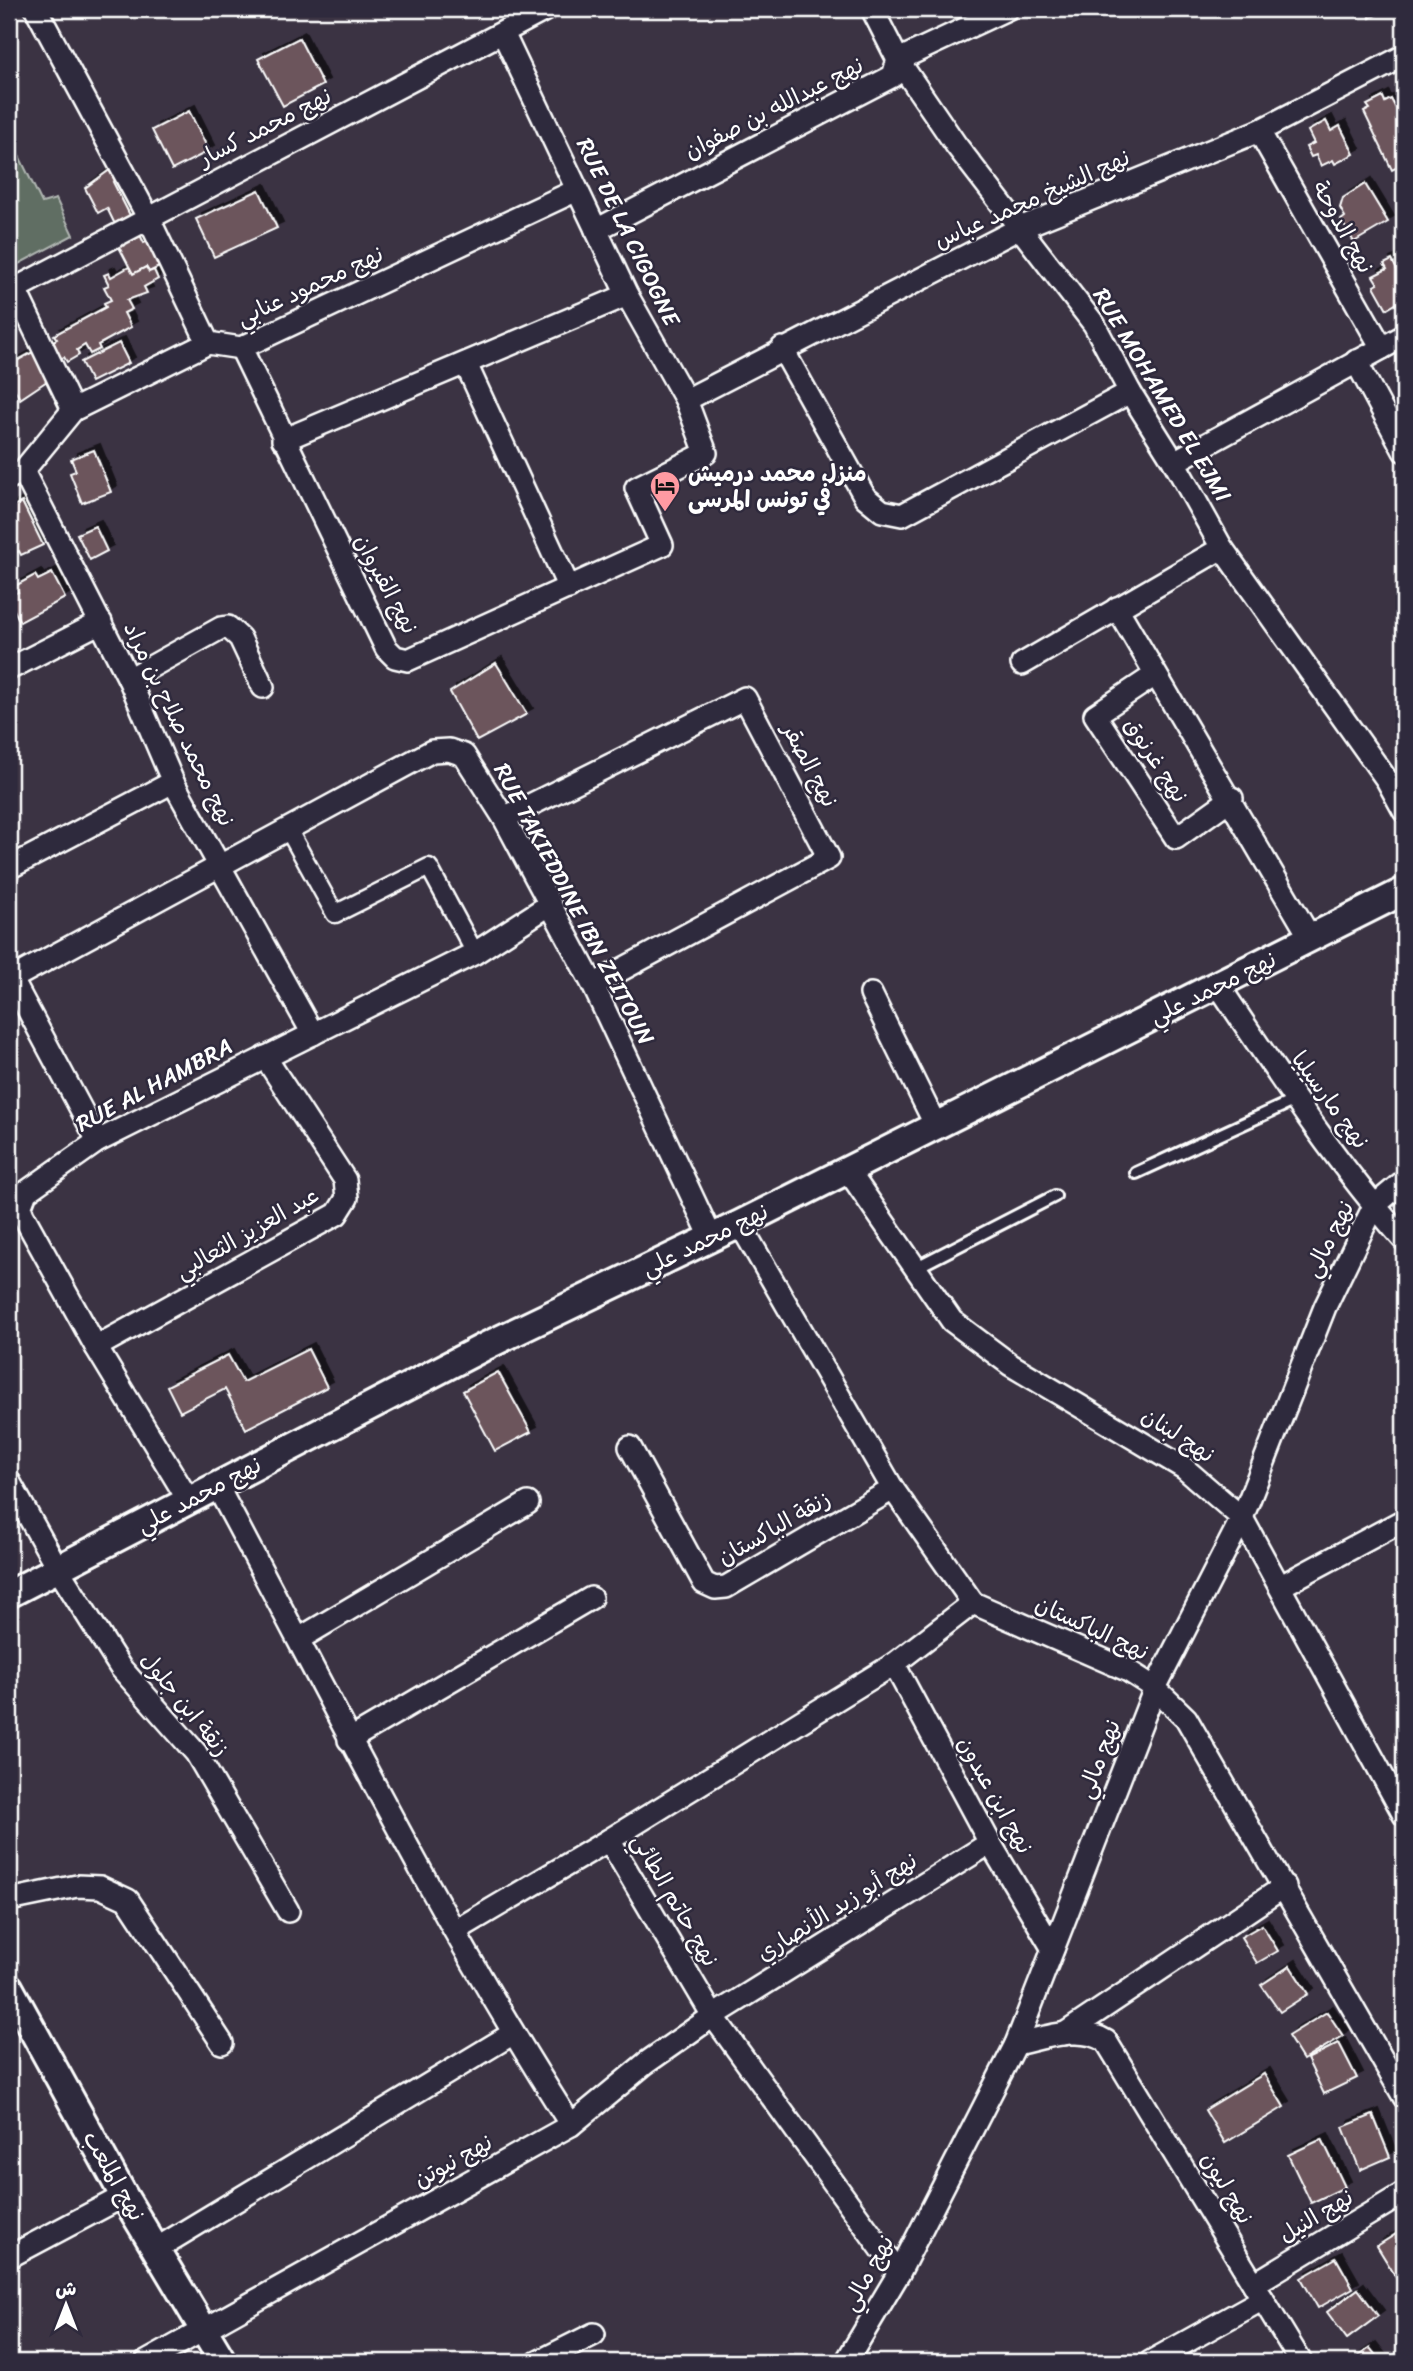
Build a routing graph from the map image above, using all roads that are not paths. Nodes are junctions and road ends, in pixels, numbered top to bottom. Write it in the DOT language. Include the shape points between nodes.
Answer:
graph roads {
  1 [pos="36,9"];
  2 [pos="547,9"];
  3 [pos="872,9"];
  4 [pos="1007,9"];
  5 [pos="503,33"];
  6 [pos="1404,56"];
  7 [pos="898,60"];
  8 [pos="1259,131"];
  9 [pos="577,190"];
  10 [pos="148,217"];
  11 [pos="1020,228"];
  12 [pos="596,230"];
  13 [pos="12,291"];
  14 [pos="627,295"];
  15 [pos="1404,336"];
  16 [pos="208,342"];
  17 [pos="241,348"];
  18 [pos="782,348"];
  19 [pos="1382,348"];
  20 [pos="1356,362"];
  21 [pos="466,364"];
  22 [pos="1130,392"];
  23 [pos="685,400"];
  24 [pos="73,410"];
  25 [pos="284,440"];
  26 [pos="1404,451"];
  27 [pos="706,453"];
  28 [pos="1174,462"];
  29 [pos="16,474"];
  30 [pos="1222,548"];
  31 [pos="569,588"];
  32 [pos="1118,608"];
  33 [pos="101,622"];
  34 [pos="1022,664"];
  35 [pos="9,669"];
  36 [pos="1155,675"];
  37 [pos="129,679"];
  38 [pos="263,687"];
  39 [pos="173,782"];
  40 [pos="1232,798"];
  41 [pos="1404,811"];
  42 [pos="504,818"];
  43 [pos="289,831"];
  44 [pos="9,868"];
  45 [pos="221,868"];
  46 [pos="1404,891"];
  47 [pos="549,905"];
  48 [pos="1311,939"];
  49 [pos="475,953"];
  50 [pos="10,976"];
  51 [pos="593,985"];
  52 [pos="1219,986"];
  53 [pos="872,994"];
  54 [pos="313,1034"];
  55 [pos="265,1057"];
  56 [pos="1295,1100"];
  57 [pos="935,1124"];
  58 [pos="98,1141"];
  59 [pos="847,1169"];
  60 [pos="1136,1173"];
  61 [pos="1404,1181"];
  62 [pos="1055,1196"];
  63 [pos="1374,1206"];
  64 [pos="740,1224"];
  65 [pos="711,1237"];
  66 [pos="1404,1240"];
  67 [pos="917,1267"];
  68 [pos="96,1348"];
  69 [pos="629,1447"];
  70 [pos="9,1481"];
  71 [pos="217,1486"];
  72 [pos="893,1489"];
  73 [pos="189,1501"];
  74 [pos="528,1503"];
  75 [pos="1242,1518"];
  76 [pos="1404,1520"];
  77 [pos="58,1569"];
  78 [pos="1281,1586"];
  79 [pos="9,1594"];
  80 [pos="591,1598"];
  81 [pos="973,1603"];
  82 [pos="299,1639"];
  83 [pos="894,1664"];
  84 [pos="1155,1688"];
  85 [pos="349,1740"];
  86 [pos="1404,1815"];
  87 [pos="608,1840"];
  88 [pos="990,1843"];
  89 [pos="1285,1886"];
  90 [pos="9,1900"];
  91 [pos="288,1910"];
  92 [pos="455,1931"];
  93 [pos="1053,1949"];
  94 [pos="9,1987"];
  95 [pos="713,2016"];
  96 [pos="512,2034"];
  97 [pos="1064,2034"];
  98 [pos="222,2043"];
  99 [pos="1016,2044"];
  100 [pos="1404,2097"];
  101 [pos="571,2125"];
  102 [pos="1404,2193"];
  103 [pos="124,2196"];
  104 [pos="156,2249"];
  105 [pos="9,2257"];
  106 [pos="899,2273"];
  107 [pos="1259,2291"];
  108 [pos="204,2330"];
  109 [pos="594,2334"];
  110 [pos="858,2357"];
  111 [pos="146,2362"];
  112 [pos="223,2362"];
  113 [pos="538,2362"];
  114 [pos="1150,2362"];
  115 [pos="1301,2362"];
  1 -- 10 [label="street"];
  2 -- 5 [label="street, نهج محمد كسار"];
  3 -- 7 [label="street, RUE MOHAMED EL EJMI"];
  4 -- 7 [label="street, نهج عبدالله بن صفوان"];
  5 -- 9 [label="street, RUE DE LA CIGOGNE"];
  5 -- 10 [label="street, نهج محمد كسار"];
  6 -- 8 [label="street, نهج الشيخ محمد عباس"];
  7 -- 11 [label="street, RUE MOHAMED EL EJMI"];
  7 -- 12 [label="street, نهج عبدالله بن صفوان" via="893,76"];
  8 -- 11 [label="street, نهج الشيخ محمد عباس"];
  8 -- 19 [label="street, نهج الدوحة"];
  9 -- 12 [label="street, RUE DE LA CIGOGNE"];
  9 -- 17 [label="street, نهج محمود عنابي"];
  10 -- 13 [label="street, نهج محمد كسار"];
  10 -- 16 [label="street"];
  11 -- 18 [label="street, نهج الشيخ محمد عباس"];
  11 -- 22 [label="street, RUE MOHAMED EL EJMI" via="1094,324"];
  12 -- 14 [label="street, RUE DE LA CIGOGNE"];
  13 -- 24 [label="street"];
  14 -- 21 [label="street"];
  14 -- 23 [label="street, RUE DE LA CIGOGNE"];
  15 -- 19 [label="street"];
  16 -- 17 [label="street, نهج محمود عنابي"];
  16 -- 24 [label="street"];
  17 -- 25 [label="street, نهج القيروان"];
  18 -- 22 [label="street" via="865,497 882,511 902,515"];
  18 -- 23 [label="street, نهج الشيخ محمد عباس"];
  19 -- 20 [label="street"];
  20 -- 26 [label="street"];
  20 -- 28 [label="street"];
  21 -- 25 [label="street"];
  21 -- 31 [label="street"];
  22 -- 28 [label="street, RUE MOHAMED EL EJMI"];
  23 -- 27 [label="street, RUE DE LA CIGOGNE"];
  24 -- 29 [label="street"];
  25 -- 31 [label="street, نهج القيروان" via="386,648 395,657 408,660"];
  27 -- 31 [label="street, نهج القيروان" via="636,488 662,545"];
  28 -- 30 [label="street, RUE MOHAMED EL EJMI"];
  29 -- 33 [label="street, نهج محمد صلاح بن مراد"];
  30 -- 32 [label="street"];
  30 -- 41 [label="street, RUE MOHAMED EL EJMI" via="1387,780"];
  32 -- 34 [label="street"];
  32 -- 36 [label="street, نهج غرنوق"];
  33 -- 35 [label="street"];
  33 -- 37 [label="street, نهج محمد صلاح بن مراد"];
  36 -- 40 [label="street, نهج غرنوق"];
  36 -- 40 [label="street, نهج غرنوق" via="1095,715 1176,838"];
  37 -- 38 [label="street" via="228,627 240,638"];
  37 -- 39 [label="street, نهج محمد صلاح بن مراد"];
  39 -- 44 [label="street"];
  39 -- 45 [label="street, نهج محمد صلاح بن مراد"];
  40 -- 48 [label="street, نهج غرنوق"];
  42 -- 43 [label="street, RUE TAKIEDDINE IBN ZEITOUN" via="464,755 432,751"];
  42 -- 47 [label="street, RUE TAKIEDDINE IBN ZEITOUN"];
  42 -- 51 [label="street, نهج الصقر" via="745,698 829,858"];
  43 -- 45 [label="street, RUE TAKIEDDINE IBN ZEITOUN"];
  43 -- 49 [label="street" via="335,914 429,867"];
  45 -- 50 [label="street, RUE TAKIEDDINE IBN ZEITOUN"];
  45 -- 54 [label="street, نهج محمد صلاح بن مراد"];
  46 -- 48 [label="street, نهج محمد علي"];
  47 -- 49 [label="street, RUE AL HAMBRA"];
  47 -- 51 [label="street, RUE TAKIEDDINE IBN ZEITOUN"];
  48 -- 52 [label="street, نهج محمد علي"];
  49 -- 54 [label="street, RUE AL HAMBRA"];
  50 -- 58 [label="street"];
  51 -- 65 [label="street, RUE TAKIEDDINE IBN ZEITOUN"];
  52 -- 56 [label="street, نهج مارسيليا"];
  52 -- 57 [label="street, نهج محمد علي"];
  53 -- 57 [label="street"];
  54 -- 55 [label="street, RUE AL HAMBRA"];
  55 -- 58 [label="street, RUE AL HAMBRA"];
  55 -- 68 [label="street, عبد العزيز الثعالبي" via="345,1180 347,1198 337,1214"];
  56 -- 60 [label="lane"];
  56 -- 63 [label="street, نهج مارسيليا"];
  57 -- 59 [label="street, نهج محمد علي"];
  58 -- 68 [label="street, RUE AL HAMBRA" via="26,1192 20,1208"];
  59 -- 64 [label="street, نهج محمد علي"];
  59 -- 67 [label="street, نهج لبنان"];
  61 -- 63 [label="street, نهج مالي"];
  62 -- 67 [label="lane"];
  63 -- 66 [label="street, نهج مارسيليا"];
  63 -- 75 [label="street, نهج مالي" via="1325,1307"];
  64 -- 65 [label="street, نهج محمد علي"];
  64 -- 72 [label="street"];
  65 -- 71 [label="street, نهج محمد علي" via="486,1346"];
  67 -- 75 [label="street, نهج لبنان" via="952,1321 971,1337 1184,1468"];
  68 -- 73 [label="street, RUE AL HAMBRA"];
  69 -- 72 [label="street, زنقة الباكستان" via="704,1583 715,1588 726,1587"];
  70 -- 77 [label="street, زنقة ابن جلول"];
  71 -- 73 [label="street, نهج محمد علي"];
  71 -- 82 [label="street"];
  72 -- 81 [label="street"];
  73 -- 77 [label="street, نهج محمد علي"];
  74 -- 82 [label="street"];
  75 -- 78 [label="street, نهج لبنان"];
  75 -- 84 [label="street, نهج مالي"];
  76 -- 78 [label="street"];
  77 -- 79 [label="street, نهج محمد علي"];
  77 -- 91 [label="street, زنقة ابن جلول" via="120,1667 196,1753"];
  78 -- 86 [label="street, نهج لبنان"];
  80 -- 85 [label="street"];
  81 -- 83 [label="street, نهج حاتم الطائي"];
  81 -- 84 [label="street, نهج الباكستان" via="1127,1670"];
  82 -- 85 [label="street"];
  83 -- 87 [label="street, نهج حاتم الطائي"];
  83 -- 88 [label="street, نهج ابن عبدون"];
  84 -- 89 [label="street, نهج الباكستان" via="1186,1718"];
  84 -- 93 [label="street, نهج مالي"];
  85 -- 92 [label="street"];
  87 -- 92 [label="street"];
  87 -- 95 [label="street, نهج حاتم الطائي"];
  88 -- 93 [label="street, نهج ابن عبدون"];
  88 -- 95 [label="street, نهج أبو زيد الأنصاري"];
  89 -- 97 [label="street"];
  89 -- 100 [label="street, نهج الباكستان"];
  90 -- 98 [label="street" via="77,1886 100,1887 128,1900"];
  92 -- 96 [label="street"];
  93 -- 99 [label="street, نهج مالي"];
  94 -- 103 [label="street, نهج الملعب"];
  95 -- 101 [label="street, نهج نيوتن" via="646,2063"];
  95 -- 106 [label="street, نهج حاتم الطائي"];
  96 -- 101 [label="street"];
  96 -- 104 [label="street"];
  97 -- 99 [label="street"];
  97 -- 107 [label="street, نهج ليون" via="1087,2033 1106,2041"];
  99 -- 106 [label="street, نهج مالي"];
  101 -- 108 [label="street, نهج نيوتن"];
  102 -- 107 [label="street, نهج النيل"];
  103 -- 104 [label="street, نهج الملعب"];
  103 -- 105 [label="street"];
  104 -- 108 [label="street, نهج الملعب"];
  106 -- 110 [label="street, نهج مالي"];
  107 -- 114 [label="street, نهج النيل"];
  107 -- 115 [label="street, نهج ليون"];
  108 -- 111 [label="street, نهج نيوتن"];
  108 -- 112 [label="street, نهج الملعب"];
  109 -- 113 [label="street"];
}
